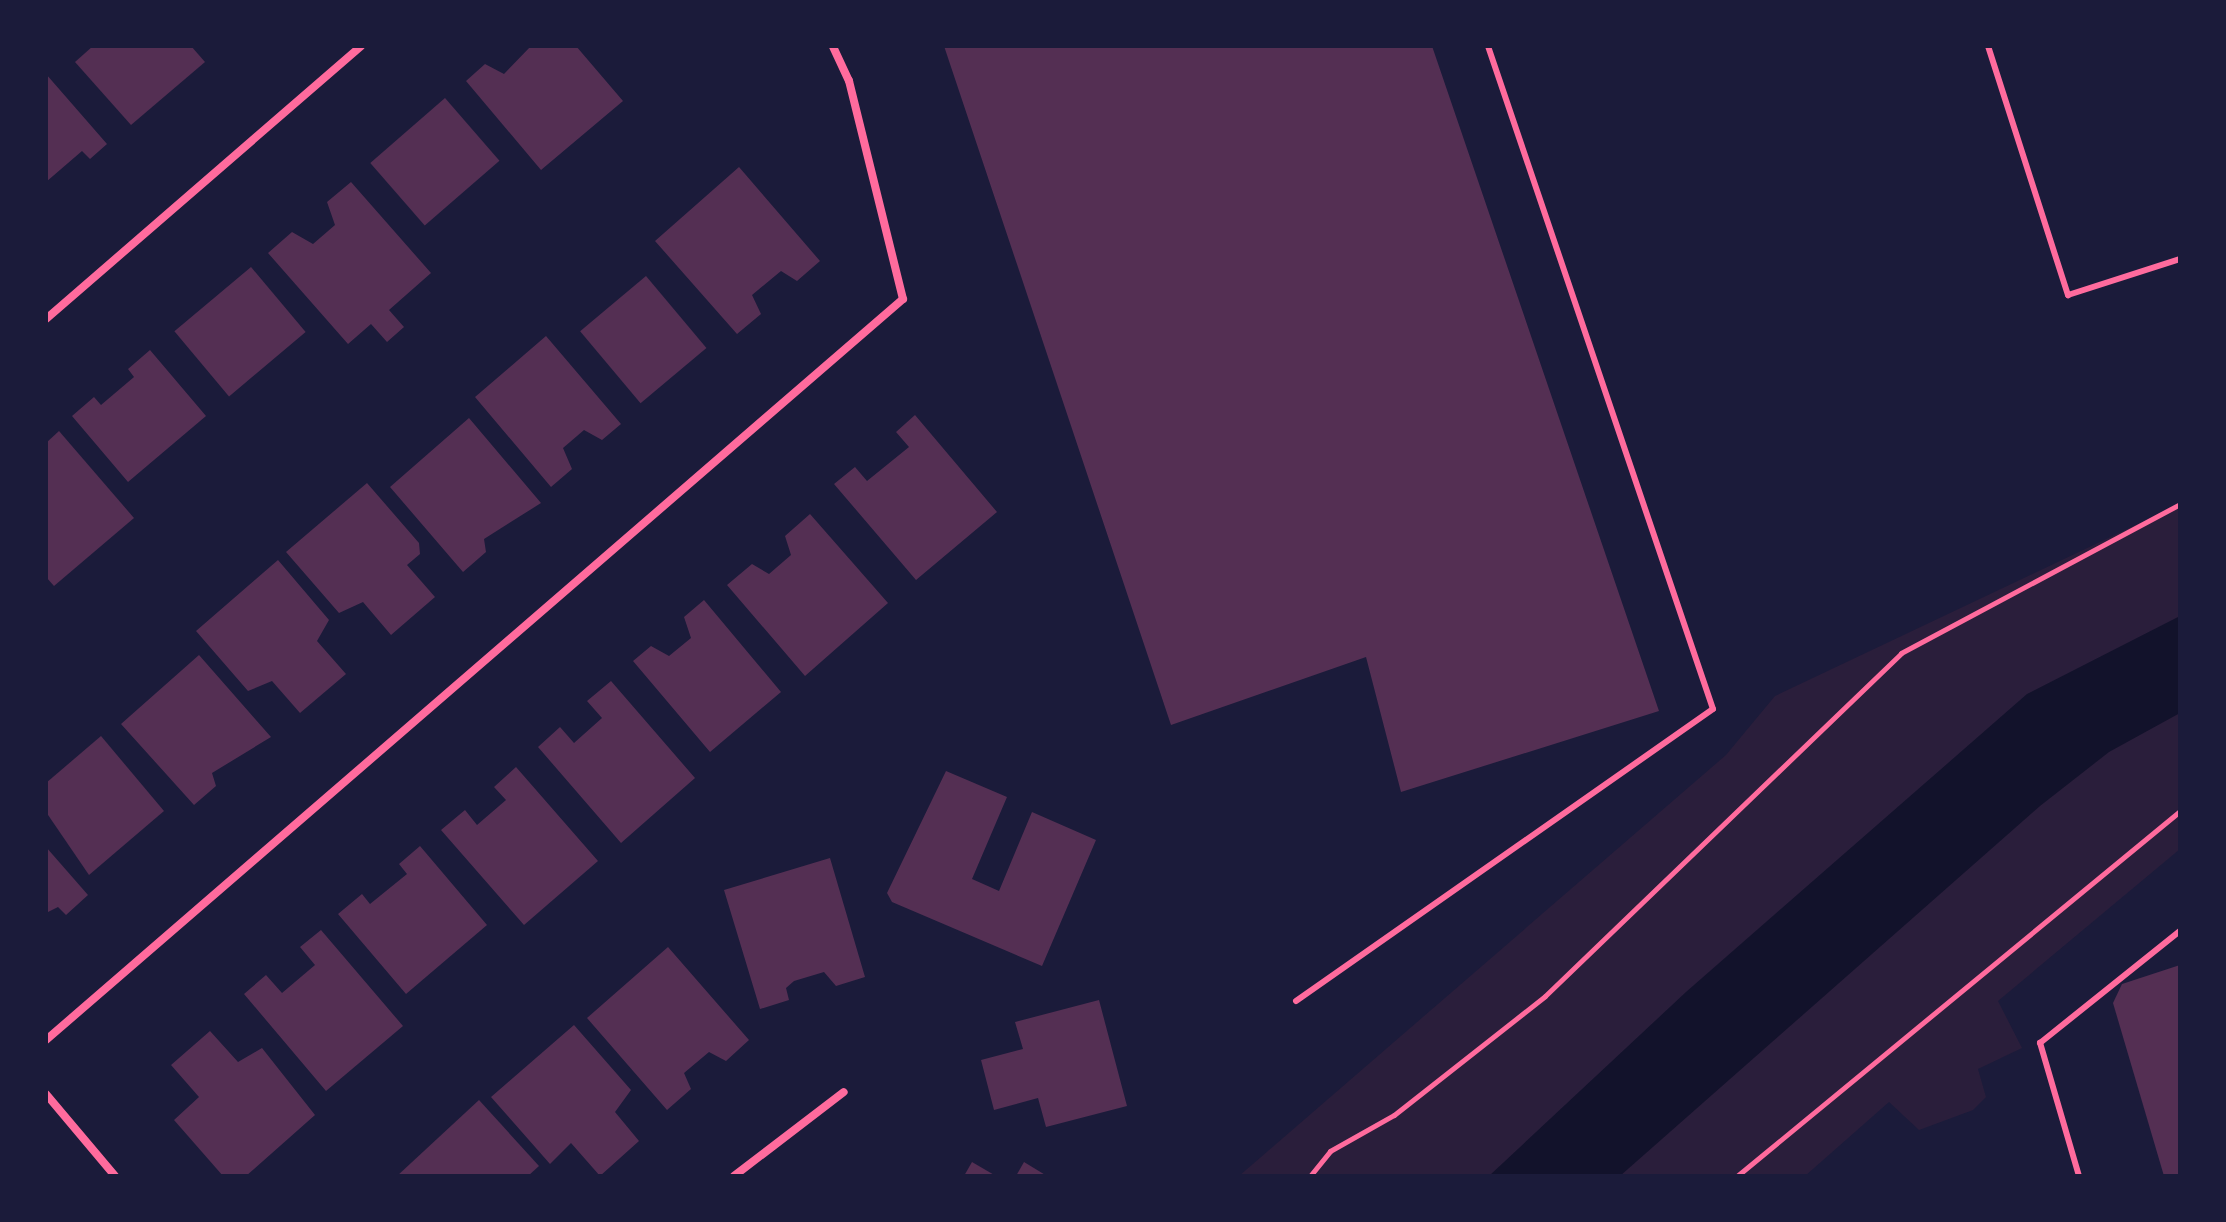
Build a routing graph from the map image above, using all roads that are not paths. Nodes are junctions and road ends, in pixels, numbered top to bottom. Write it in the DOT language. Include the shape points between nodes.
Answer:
graph roads {
  1 [pos="361,46"];
  2 [pos="833,46"];
  3 [pos="1488,46"];
  4 [pos="1988,46"];
  5 [pos="2180,259"];
  6 [pos="46,319"];
  7 [pos="2180,931"];
  8 [pos="1296,1001"];
  9 [pos="46,1040"];
  10 [pos="844,1092"];
  11 [pos="46,1094"];
  12 [pos="115,1176"];
  13 [pos="734,1176"];
  14 [pos="2079,1176"];
  1 -- 6 [label="street"];
  2 -- 9 [label="street" via="849,81 903,299"];
  3 -- 8 [label="lane" via="1713,709"];
  4 -- 5 [label="lane" via="2068,295"];
  7 -- 14 [label="lane" via="2040,1043"];
  10 -- 13 [label="street"];
  11 -- 12 [label="street"];
}
